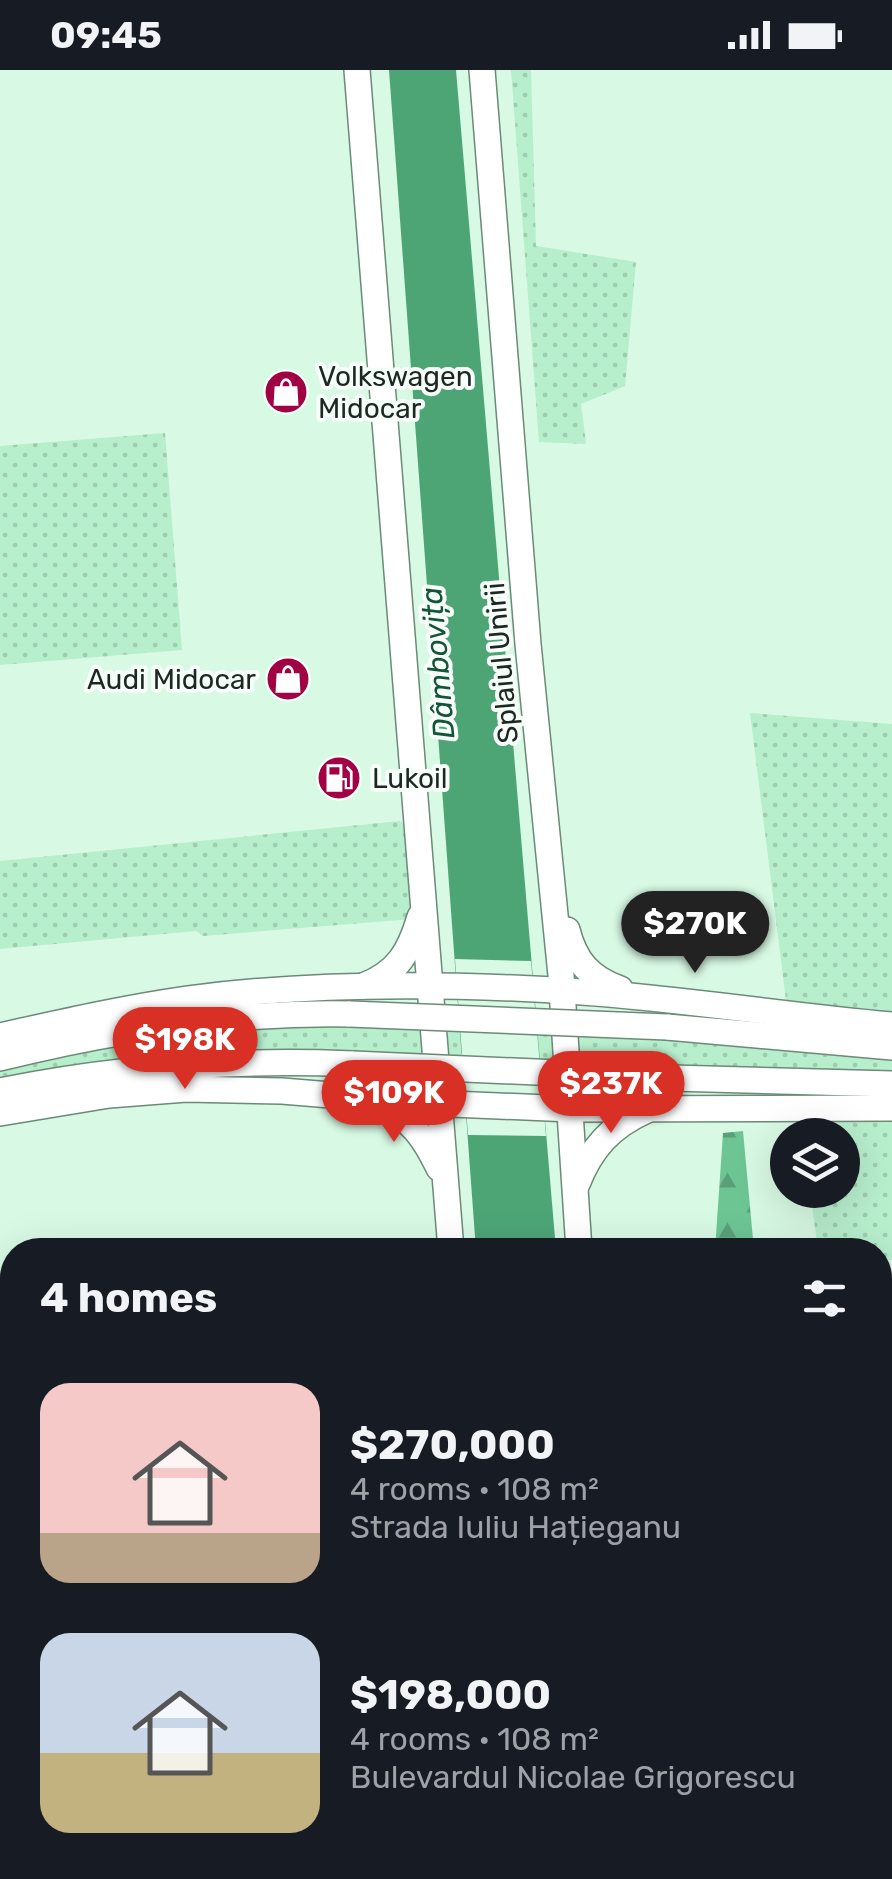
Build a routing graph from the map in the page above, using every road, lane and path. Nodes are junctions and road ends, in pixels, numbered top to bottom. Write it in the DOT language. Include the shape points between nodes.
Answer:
graph roads {
  1 [pos="357,70"];
  2 [pos="482,70"];
  3 [pos="553,877"];
  4 [pos="423,907"];
  5 [pos="430,986"];
  6 [pos="358,988"];
  7 [pos="563,990"];
  8 [pos="641,997"];
  9 [pos="892,1026"];
  10 [pos="0,1036"];
  11 [pos="892,1047"];
  12 [pos="0,1058"];
  13 [pos="892,1084"];
  14 [pos="0,1090"];
  15 [pos="351,1097"];
  16 [pos="439,1104"];
  17 [pos="651,1108"];
  18 [pos="892,1108"];
  19 [pos="572,1109"];
  20 [pos="0,1113"];
  21 [pos="446,1184"];
  22 [pos="576,1188"];
  23 [pos="450,1238"];
  24 [pos="578,1238"];
  1 -- 4 [label="main road"];
  2 -- 3 [label="main road, Splaiul Unirii"];
  3 -- 7 [label="main road, Splaiul Unirii"];
  3 -- 8 [label="main road" via="582,966 597,980"];
  4 -- 5 [label="main road"];
  4 -- 6 [label="main road" via="398,965"];
  5 -- 6 [label="main road"];
  5 -- 7 [label="main road"];
  5 -- 16 [label="main road"];
  6 -- 10 [label="main road" via="170,1002"];
  7 -- 8 [label="main road"];
  7 -- 19 [label="main road, Splaiul Unirii"];
  8 -- 9 [label="main road"];
  11 -- 12 [label="main road, bridge" via="666,1027 265,1014 191,1021"];
  13 -- 14 [label="main road, bridge" via="190,1064"];
  15 -- 16 [label="main road"];
  15 -- 20 [label="main road" via="173,1089"];
  15 -- 21 [label="main road" via="408,1120"];
  16 -- 19 [label="main road"];
  16 -- 21 [label="main road"];
  17 -- 18 [label="main road"];
  17 -- 19 [label="main road"];
  17 -- 22 [label="main road" via="603,1138"];
  19 -- 22 [label="main road, Splaiul Unirii"];
  21 -- 23 [label="main road"];
  22 -- 24 [label="main road, Splaiul Unirii"];
}
